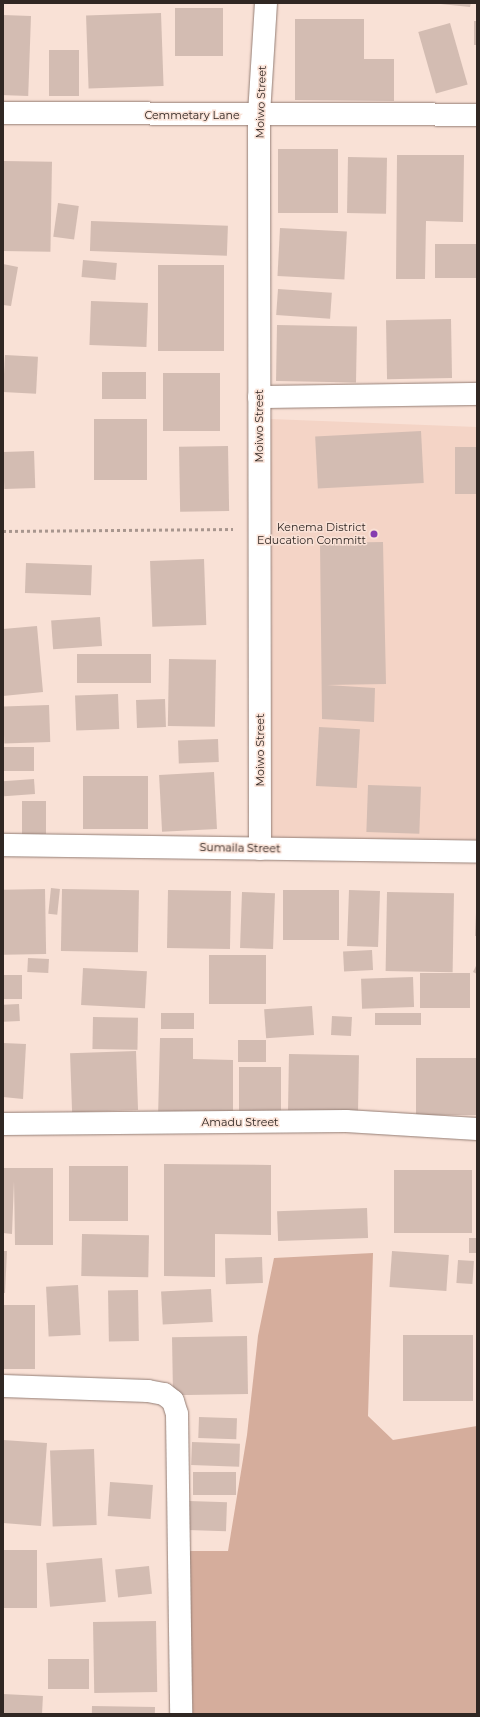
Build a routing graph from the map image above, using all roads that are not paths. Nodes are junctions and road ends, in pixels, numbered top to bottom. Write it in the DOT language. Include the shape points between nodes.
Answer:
graph roads {
  1 [pos="266,3"];
  2 [pos="3,113"];
  3 [pos="259,114"];
  4 [pos="477,115"];
  5 [pos="477,394"];
  6 [pos="259,397"];
  7 [pos="3,845"];
  8 [pos="260,849"];
  9 [pos="477,852"];
  10 [pos="3,1124"];
  11 [pos="477,1128"];
  12 [pos="3,1386"];
  13 [pos="182,1714"];
  1 -- 3 [label="street, Moiwo Street"];
  2 -- 3 [label="street, Cemmetary Lane"];
  3 -- 4 [label="street, Cemmetary Lane"];
  3 -- 6 [label="street, Moiwo Street"];
  5 -- 6 [label="street"];
  6 -- 8 [label="street, Moiwo Street"];
  7 -- 8 [label="street, Sumaila Street"];
  8 -- 9 [label="street, Sumaila Street"];
  10 -- 11 [label="street, Amadu Street" via="346,1121"];
  12 -- 13 [label="street" via="148,1391 164,1394 173,1401 178,1414"];
}
